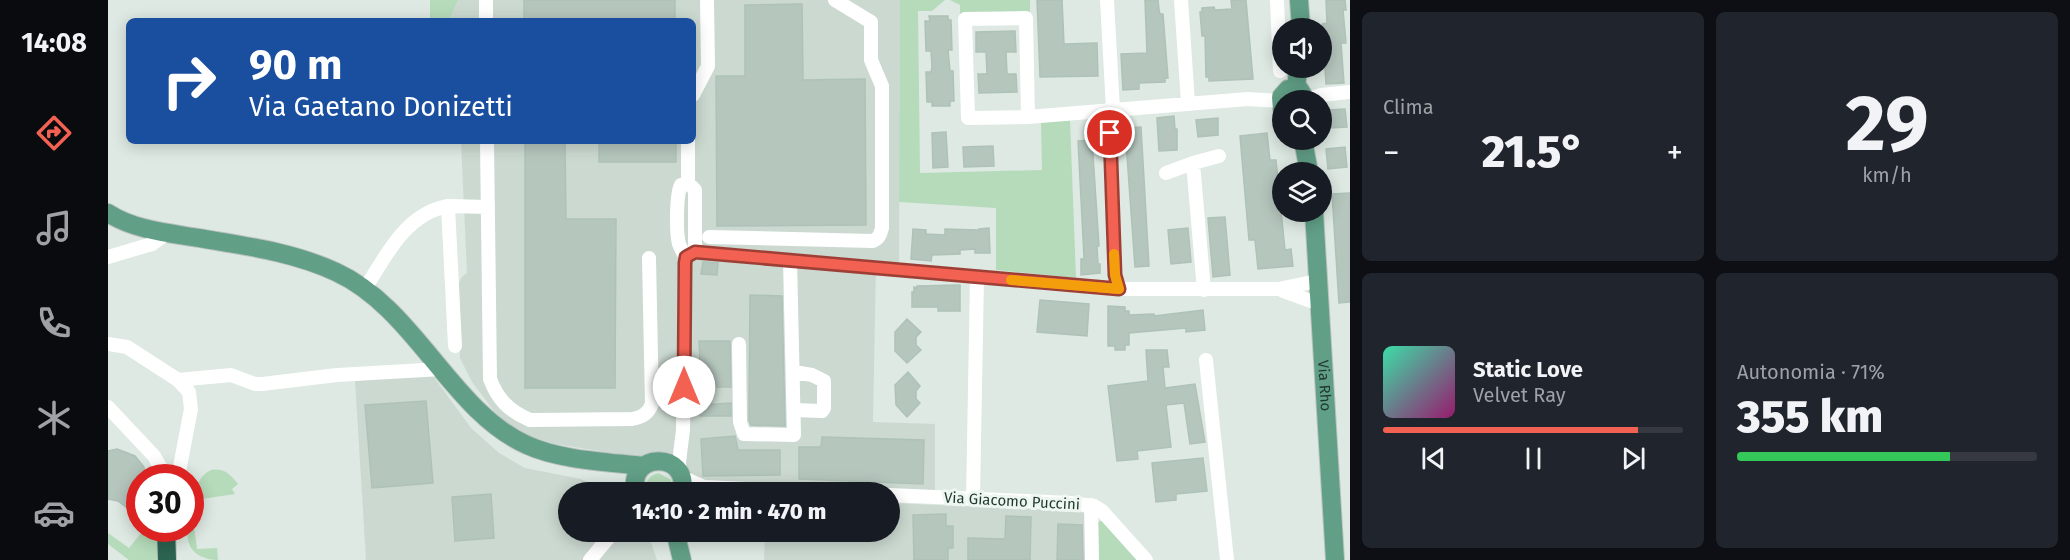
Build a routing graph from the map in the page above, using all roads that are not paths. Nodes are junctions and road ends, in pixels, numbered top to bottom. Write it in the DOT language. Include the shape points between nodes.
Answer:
graph roads {
  1 [pos="486,0"];
  2 [pos="707,0"];
  3 [pos="835,0"];
  4 [pos="1107,0"];
  5 [pos="1181,0"];
  6 [pos="1277,0"];
  7 [pos="1299,0"];
  8 [pos="486,18"];
  9 [pos="1280,18"];
  10 [pos="1300,18"];
  11 [pos="696,89"];
  12 [pos="1350,92"];
  13 [pos="1332,94"];
  14 [pos="1188,103"];
  15 [pos="1272,103"];
  16 [pos="1111,109"];
  17 [pos="1028,117"];
  18 [pos="487,144"];
  19 [pos="688,144"];
  20 [pos="1219,156"];
  21 [pos="1193,163"];
  22 [pos="1166,173"];
  23 [pos="448,206"];
  24 [pos="488,207"];
  25 [pos="108,213"];
  26 [pos="1314,222"];
  27 [pos="167,233"];
  28 [pos="709,237"];
  29 [pos="771,238"];
  30 [pos="690,255"];
  31 [pos="108,257"];
  32 [pos="650,258"];
  33 [pos="763,258"];
  34 [pos="790,260"];
  35 [pos="977,277"];
  36 [pos="1317,281"];
  37 [pos="365,289"];
  38 [pos="1119,289"];
  39 [pos="1278,289"];
  40 [pos="1204,290"];
  41 [pos="1318,304"];
  42 [pos="108,344"];
  43 [pos="739,344"];
  44 [pos="454,346"];
  45 [pos="1206,360"];
  46 [pos="442,369"];
  47 [pos="794,372"];
  48 [pos="178,380"];
  49 [pos="108,407"];
  50 [pos="794,410"];
  51 [pos="682,443"];
  52 [pos="611,463"];
  53 [pos="651,463"];
  54 [pos="159,464"];
  55 [pos="180,464"];
  56 [pos="630,482"];
  57 [pos="636,482"];
  58 [pos="682,482"];
  59 [pos="683,482"];
  60 [pos="900,495"];
  61 [pos="973,499"];
  62 [pos="1091,506"];
  63 [pos="166,542"];
  64 [pos="605,542"];
  65 [pos="678,542"];
  66 [pos="167,560"];
  67 [pos="590,560"];
  68 [pos="682,560"];
  69 [pos="1092,560"];
  70 [pos="1146,560"];
  71 [pos="1227,560"];
  72 [pos="1335,560"];
  1 -- 8 [label="street"];
  2 -- 11 [label="street" via="708,66"];
  3 -- 29 [label="street" via="871,22 871,60 882,86 882,228 873,241"];
  4 -- 16 [label="street"];
  5 -- 14 [label="street"];
  6 -- 9 [label="street"];
  7 -- 10 [label="main road"];
  12 -- 13 [label="street"];
  14 -- 15 [label="street" via="1248,99"];
  14 -- 16 [label="street"];
  16 -- 17 [label="street"];
  16 -- 38 [label="street" via="1115,275"];
  17 -- 17 [label="street" via="968,118 965,19 1026,18"];
  18 -- 24 [label="street"];
  19 -- 30 [label="street" via="688,183 679,189 678,239 682,251"];
  20 -- 21 [label="street"];
  21 -- 22 [label="street"];
  21 -- 40 [label="street"];
  23 -- 24 [label="street"];
  23 -- 37 [label="street" via="426,213 410,224"];
  23 -- 44 [label="street"];
  24 -- 32 [label="street" via="490,379 503,404 530,420 632,419 649,412"];
  25 -- 27 [label="main road"];
  26 -- 36 [label="main road, Via Rho"];
  27 -- 31 [label="street" via="152,244"];
  27 -- 37 [label="main road" via="296,257 338,272"];
  28 -- 29 [label="street"];
  29 -- 33 [label="street" via="765,242"];
  30 -- 33 [label="street"];
  30 -- 51 [label="street" via="685,263"];
  33 -- 34 [label="street"];
  34 -- 35 [label="street"];
  34 -- 47 [label="street"];
  35 -- 38 [label="street"];
  35 -- 61 [label="street"];
  36 -- 39 [label="street"];
  36 -- 41 [label="main road, Via Rho"];
  37 -- 46 [label="main road" via="415,336"];
  38 -- 40 [label="street"];
  39 -- 40 [label="street"];
  39 -- 41 [label="street"];
  41 -- 72 [label="main road, Via Rho"];
  42 -- 48 [label="street" via="127,347"];
  43 -- 50 [label="street" via="740,422 744,434 794,435"];
  45 -- 71 [label="street"];
  46 -- 48 [label="street" via="262,384 231,375"];
  46 -- 52 [label="main road" via="468,399 511,437 549,453"];
  47 -- 50 [label="street"];
  47 -- 50 [label="street" via="824,381 824,408"];
  48 -- 55 [label="street" via="189,392 192,403"];
  49 -- 54 [label="street"];
  51 -- 53 [label="street"];
  51 -- 59 [label="street" via="679,462"];
  52 -- 53 [label="main road"];
  52 -- 56 [label="main road"];
  53 -- 57 [label="main road" via="638,472"];
  53 -- 58 [label="main road" via="673,465"];
  60 -- 61 [label="street, Via Giacomo Puccini"];
  61 -- 62 [label="street, Via Giacomo Puccini"];
  62 -- 69 [label="street"];
  62 -- 70 [label="street, Via Giacomo Puccini" via="1109,517"];
  63 -- 66 [label="highway"];
  64 -- 67 [label="street"];
  65 -- 68 [label="main road"];
}
